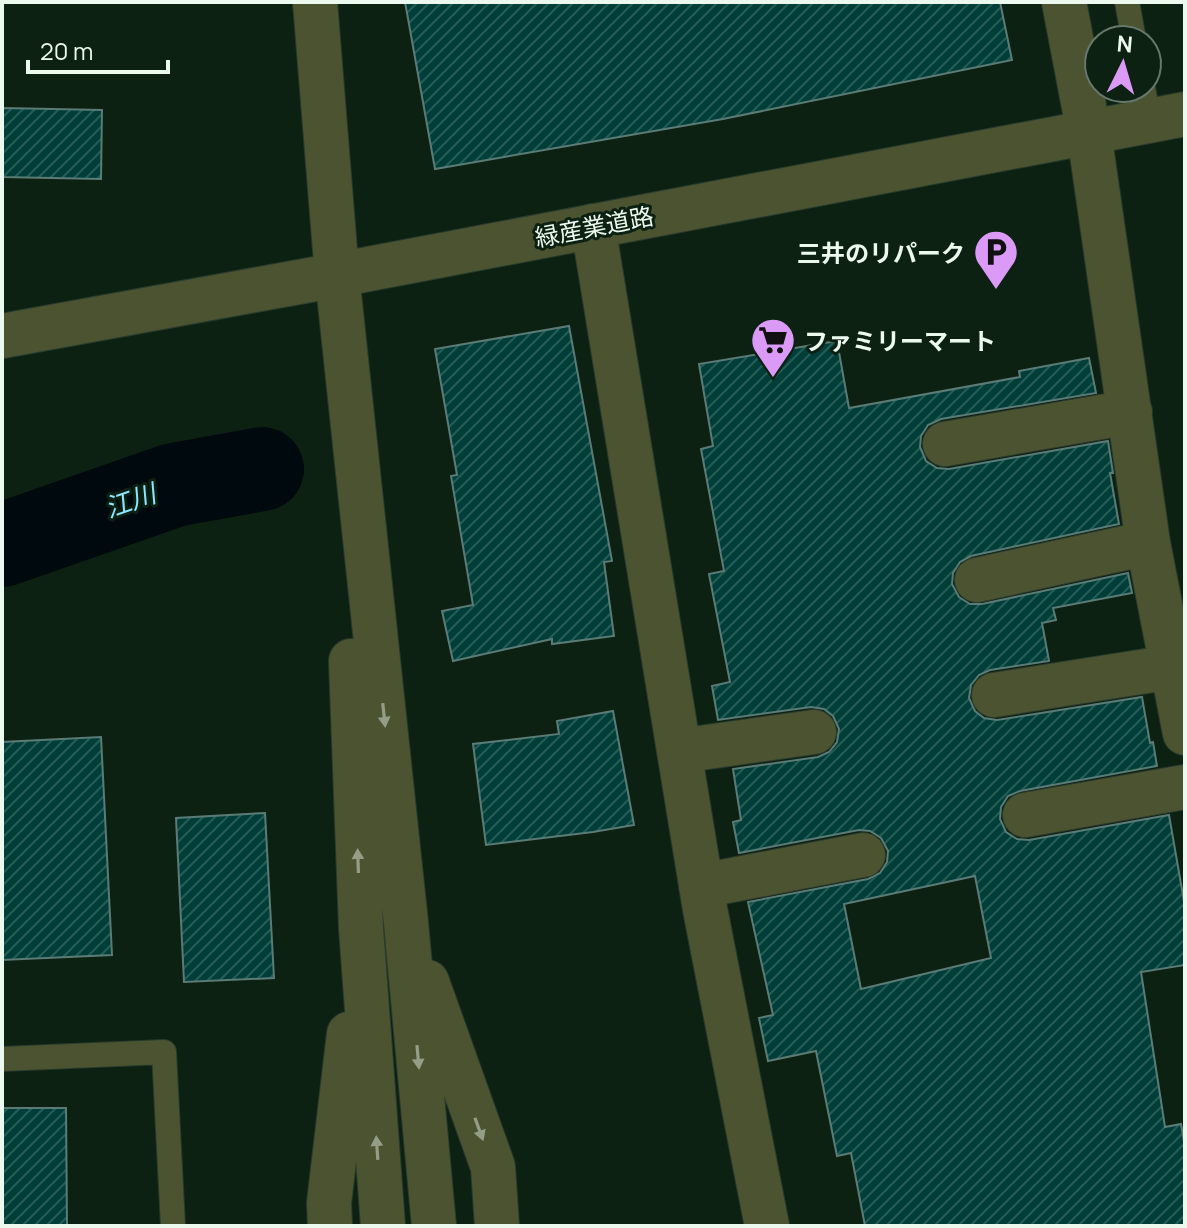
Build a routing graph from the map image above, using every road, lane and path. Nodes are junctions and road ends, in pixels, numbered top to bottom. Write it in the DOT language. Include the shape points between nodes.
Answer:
graph roads {
  1 [pos="315,2"];
  2 [pos="1064,2"];
  3 [pos="1127,2"];
  4 [pos="1131,24"];
  5 [pos="1159,108"];
  6 [pos="1089,133"];
  7 [pos="593,226"];
  8 [pos="337,275"];
  9 [pos="2,336"];
  10 [pos="1130,412"];
  11 [pos="945,444"];
  12 [pos="1148,543"];
  13 [pos="977,580"];
  14 [pos="1172,667"];
  15 [pos="994,695"];
  16 [pos="814,732"];
  17 [pos="1185,733"];
  18 [pos="679,751"];
  19 [pos="1185,787"];
  20 [pos="1025,815"];
  21 [pos="863,855"];
  22 [pos="701,886"];
  23 [pos="406,923"];
  24 [pos="361,928"];
  25 [pos="2,1059"];
  26 [pos="173,1226"];
  27 [pos="330,1226"];
  28 [pos="383,1226"];
  29 [pos="434,1226"];
  30 [pos="497,1226"];
  31 [pos="767,1226"];
  1 -- 8 [label="street"];
  2 -- 6 [label="street"];
  3 -- 4 [label="lane"];
  5 -- 6 [label="street, 緑産業道路"];
  6 -- 7 [label="street, 緑産業道路"];
  6 -- 10 [label="street"];
  7 -- 8 [label="street, 緑産業道路"];
  7 -- 18 [label="street"];
  8 -- 9 [label="street, 緑産業道路"];
  8 -- 23 [label="street, one-way"];
  24 -- 8 [label="street, one-way"];
  10 -- 11 [label="street"];
  10 -- 12 [label="street"];
  12 -- 13 [label="street"];
  12 -- 14 [label="street"];
  14 -- 15 [label="street"];
  14 -- 17 [label="street"];
  16 -- 18 [label="street"];
  18 -- 22 [label="street"];
  19 -- 20 [label="street"];
  21 -- 22 [label="street"];
  22 -- 31 [label="street"];
  23 -- 29 [label="street, one-way"];
  23 -- 30 [label="street, one-way" via="493,1167"];
  24 -- 27 [label="street"];
  28 -- 24 [label="street, one-way"];
  25 -- 26 [label="lane" via="164,1052"];
}
